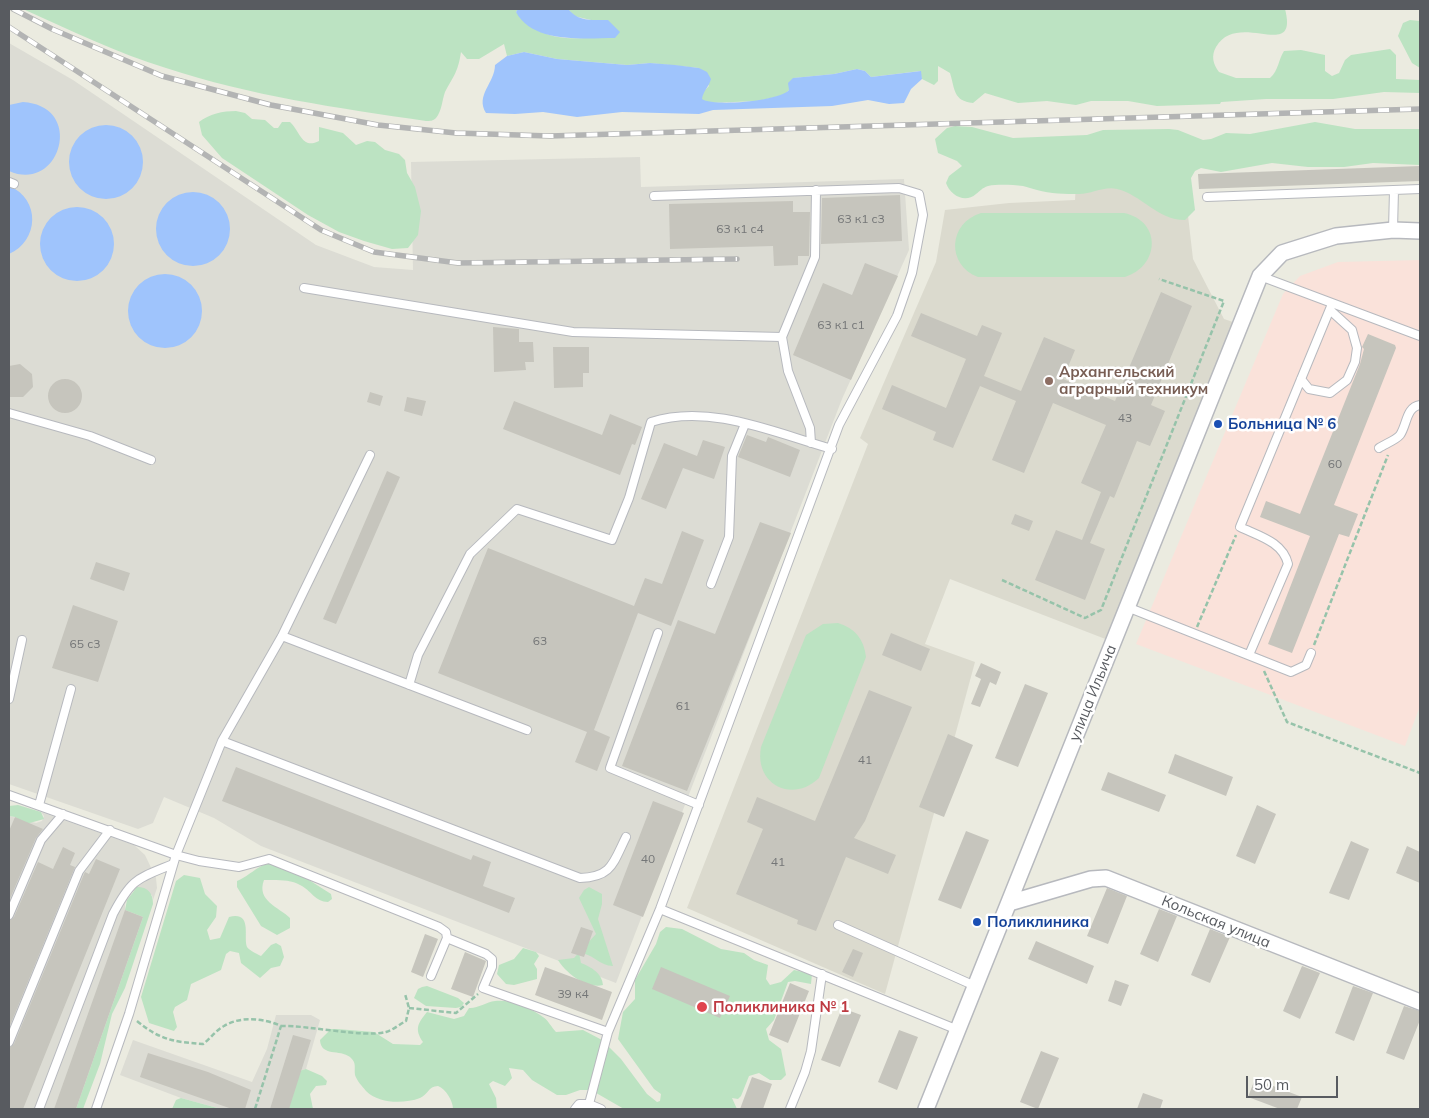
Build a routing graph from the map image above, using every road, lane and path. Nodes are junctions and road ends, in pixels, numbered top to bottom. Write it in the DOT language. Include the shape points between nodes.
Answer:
graph roads {
  1 [pos="1420,189"];
  2 [pos="816,190"];
  3 [pos="1394,190"];
  4 [pos="654,196"];
  5 [pos="1206,197"];
  6 [pos="1393,230"];
  7 [pos="1420,231"];
  8 [pos="1260,276"];
  9 [pos="1159,279"];
  10 [pos="304,288"];
  11 [pos="1331,307"];
  12 [pos="1420,336"];
  13 [pos="782,337"];
  14 [pos="1302,379"];
  15 [pos="1420,406"];
  16 [pos="9,413"];
  17 [pos="745,424"];
  18 [pos="1394,439"];
  19 [pos="811,443"];
  20 [pos="1379,448"];
  21 [pos="832,449"];
  22 [pos="370,455"];
  23 [pos="151,460"];
  24 [pos="1240,527"];
  25 [pos="1002,580"];
  26 [pos="711,584"];
  27 [pos="1127,607"];
  28 [pos="1195,632"];
  29 [pos="658,633"];
  30 [pos="282,636"];
  31 [pos="22,640"];
  32 [pos="1310,653"];
  33 [pos="1249,655"];
  34 [pos="1259,660"];
  35 [pos="409,684"];
  36 [pos="71,689"];
  37 [pos="9,699"];
  38 [pos="527,730"];
  39 [pos="222,742"];
  40 [pos="1420,773"];
  41 [pos="9,795"];
  42 [pos="39,805"];
  43 [pos="699,805"];
  44 [pos="63,814"];
  45 [pos="110,830"];
  46 [pos="626,837"];
  47 [pos="176,855"];
  48 [pos="173,864"];
  49 [pos="1009,903"];
  50 [pos="660,909"];
  51 [pos="9,915"];
  52 [pos="838,925"];
  53 [pos="447,938"];
  54 [pos="822,974"];
  55 [pos="431,976"];
  56 [pos="975,986"];
  57 [pos="483,988"];
  58 [pos="405,994"];
  59 [pos="1420,1002"];
  60 [pos="409,1008"];
  61 [pos="129,1014"];
  62 [pos="280,1026"];
  63 [pos="958,1030"];
  64 [pos="608,1032"];
  65 [pos="9,1042"];
  66 [pos="589,1104"];
  67 [pos="39,1109"];
  68 [pos="96,1109"];
  69 [pos="255,1109"];
  70 [pos="575,1109"];
  71 [pos="601,1109"];
  72 [pos="790,1109"];
  73 [pos="926,1109"];
  1 -- 3 [label="lane"];
  2 -- 4 [label="lane"];
  2 -- 13 [label="lane" via="816,258"];
  2 -- 21 [label="lane" via="899,188 919,194 923,214 912,273 897,316 839,426"];
  3 -- 5 [label="lane"];
  3 -- 6 [label="lane"];
  6 -- 7 [label="street"];
  6 -- 8 [label="street" via="1336,236 1282,253"];
  8 -- 11 [label="lane"];
  8 -- 27 [label="street, улица Ильича"];
  9 -- 25 [label="path" via="1224,301 1101,610 1085,618"];
  10 -- 13 [label="lane" via="573,332"];
  11 -- 12 [label="lane"];
  11 -- 14 [label="lane"];
  11 -- 14 [label="lane" via="1352,330 1358,348 1355,362 1347,380 1330,393 1309,389"];
  13 -- 19 [label="lane" via="788,371 810,428"];
  14 -- 24 [label="lane"];
  15 -- 18 [label="lane" via="1410,411 1400,436"];
  16 -- 23 [label="lane" via="90,436"];
  17 -- 19 [label="lane"];
  17 -- 26 [label="lane" via="732,456 729,537"];
  17 -- 35 [label="lane" via="717,416 668,417 651,422 629,498 612,540 517,510 470,554 418,655"];
  18 -- 20 [label="lane"];
  18 -- 32 [label="path"];
  19 -- 21 [label="lane"];
  21 -- 43 [label="lane"];
  22 -- 30 [label="lane"];
  24 -- 28 [label="path"];
  24 -- 33 [label="lane" via="1281,547 1288,564"];
  27 -- 28 [label="lane"];
  27 -- 49 [label="street, улица Ильича"];
  28 -- 33 [label="lane"];
  29 -- 43 [label="lane" via="610,768"];
  30 -- 35 [label="lane"];
  30 -- 39 [label="lane"];
  31 -- 37 [label="lane"];
  32 -- 34 [label="lane" via="1306,665 1291,672"];
  33 -- 34 [label="lane"];
  34 -- 40 [label="path" via="1287,722"];
  35 -- 38 [label="lane"];
  36 -- 42 [label="lane"];
  39 -- 46 [label="lane" via="580,878 598,877 610,867"];
  39 -- 47 [label="lane"];
  41 -- 42 [label="lane"];
  42 -- 44 [label="lane"];
  43 -- 50 [label="lane"];
  44 -- 45 [label="lane"];
  44 -- 51 [label="lane" via="41,840"];
  45 -- 47 [label="lane"];
  45 -- 65 [label="lane" via="79,871"];
  47 -- 48 [label="lane"];
  47 -- 53 [label="lane" via="239,867 269,859 439,927 446,932"];
  48 -- 61 [label="lane"];
  48 -- 67 [label="lane" via="134,881 123,894"];
  49 -- 56 [label="street, улица Ильича"];
  49 -- 59 [label="street, Кольская улица" via="1091,879 1106,878"];
  50 -- 54 [label="lane"];
  50 -- 64 [label="lane"];
  52 -- 56 [label="lane"];
  53 -- 55 [label="lane"];
  53 -- 57 [label="lane" via="492,959"];
  54 -- 63 [label="lane"];
  54 -- 72 [label="lane" via="811,1051"];
  56 -- 63 [label="street, улица Ильича"];
  57 -- 60 [label="path" via="456,1013"];
  57 -- 64 [label="lane"];
  58 -- 60 [label="path"];
  60 -- 62 [label="path" via="406,1021 385,1032"];
  61 -- 62 [label="path" via="153,1035 173,1042 203,1044 224,1026 236,1021 268,1020"];
  61 -- 68 [label="lane"];
  62 -- 69 [label="path"];
  63 -- 73 [label="street, улица Ильича"];
  64 -- 66 [label="lane"];
  66 -- 70 [label="lane" via="579,1104"];
  66 -- 71 [label="lane"];
}
